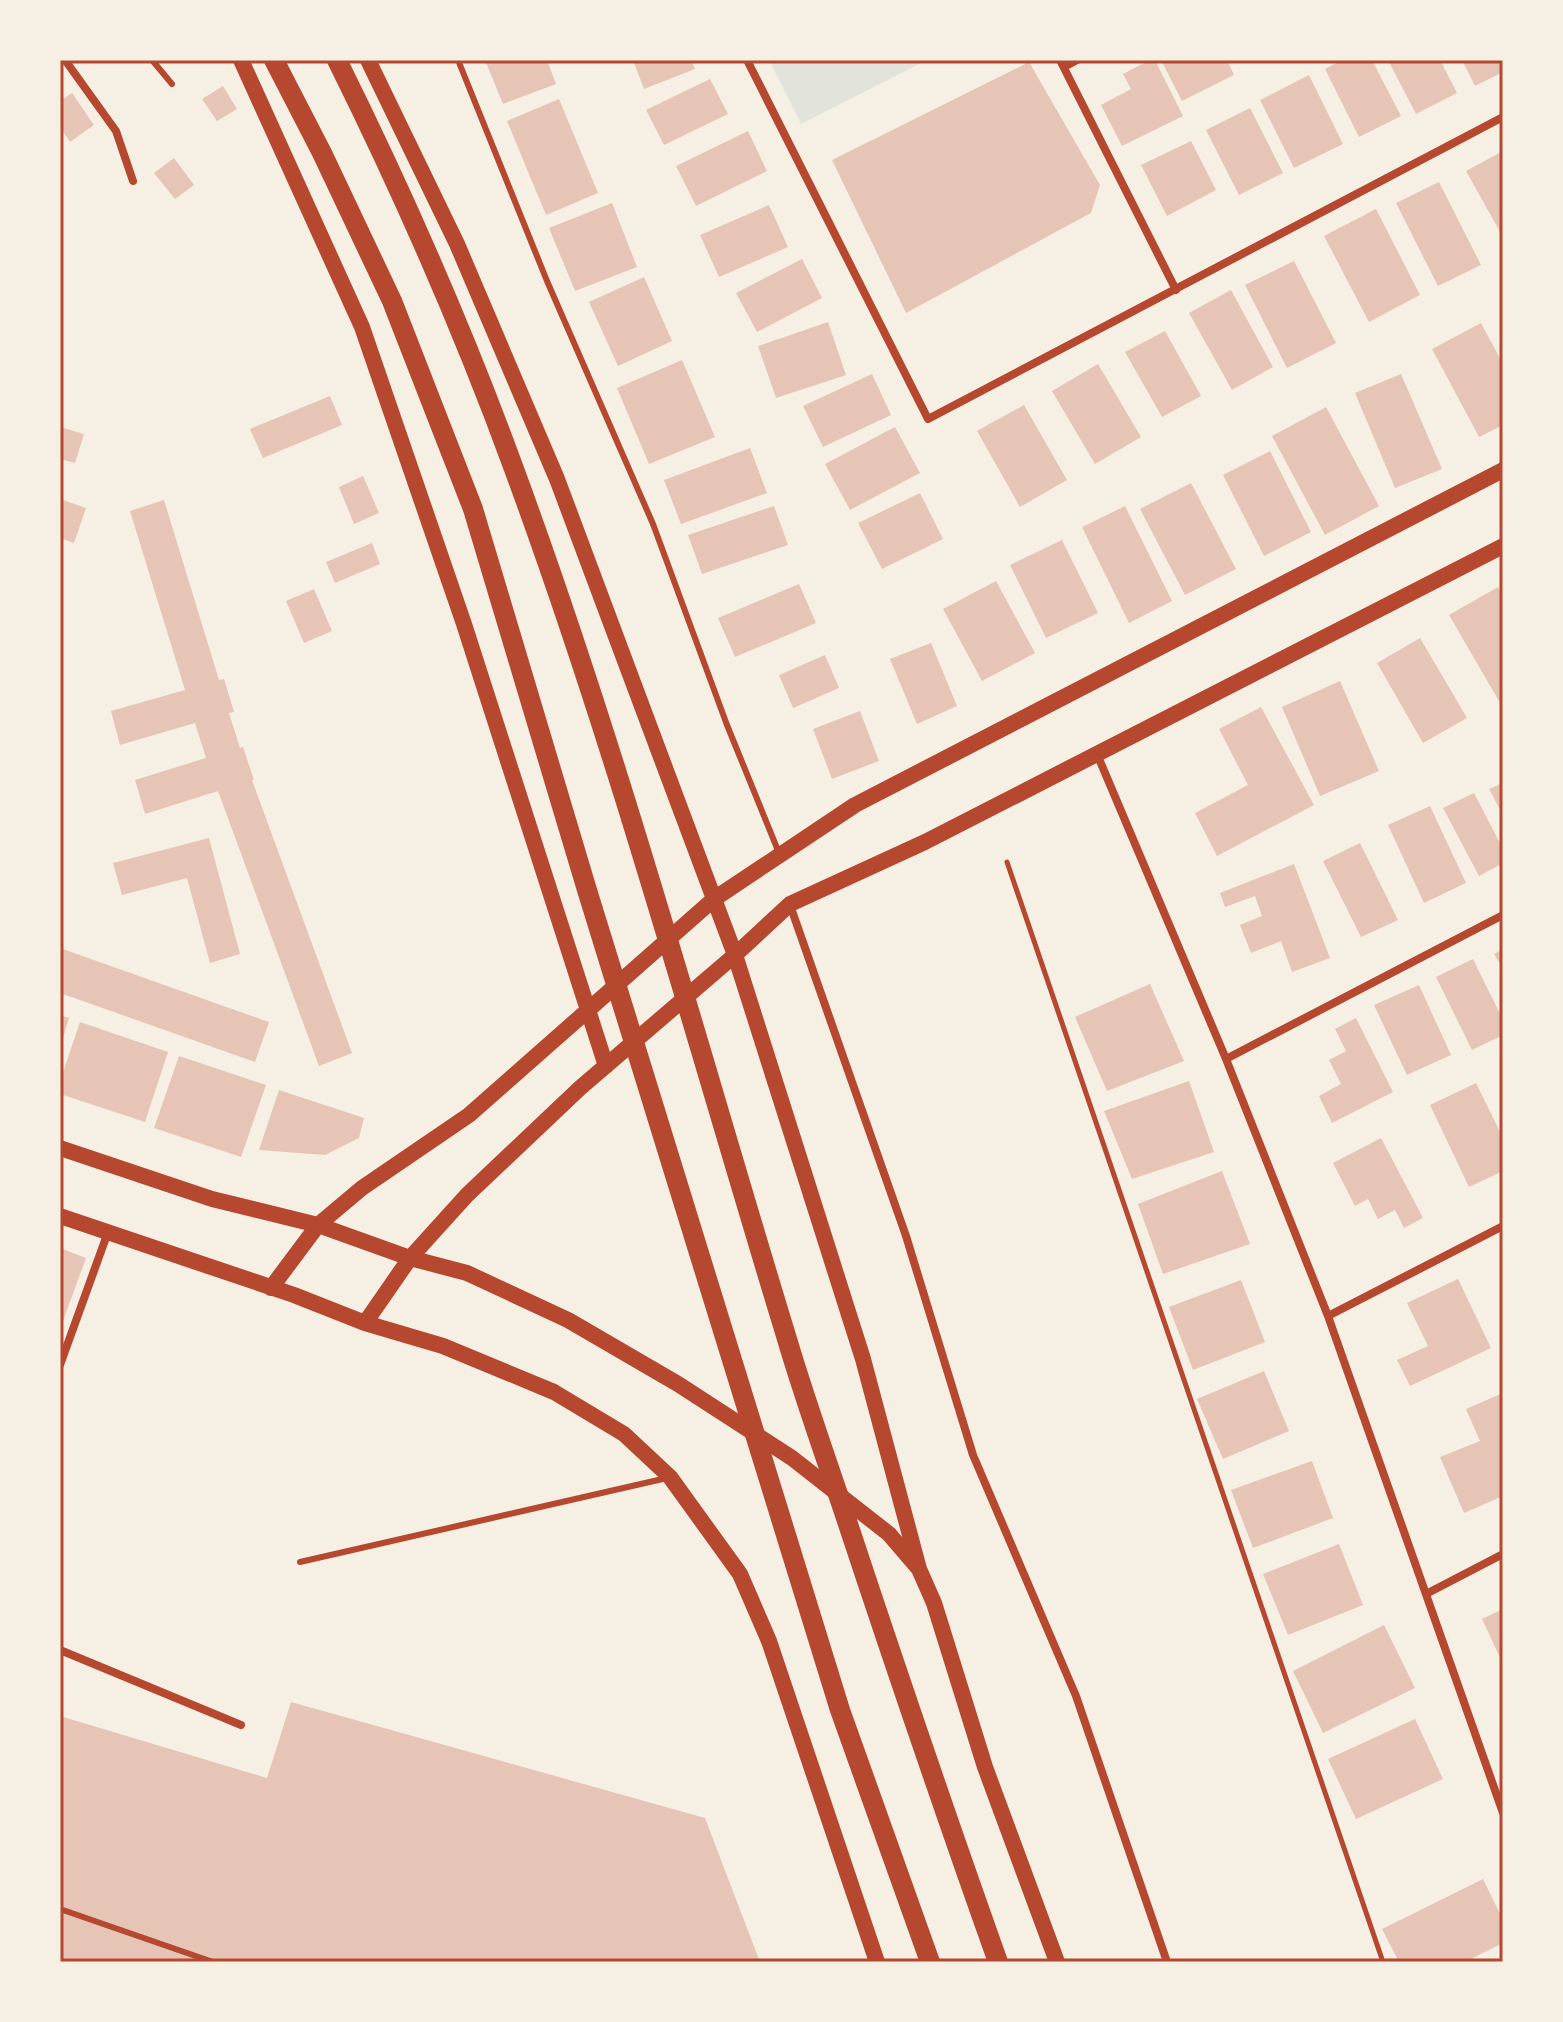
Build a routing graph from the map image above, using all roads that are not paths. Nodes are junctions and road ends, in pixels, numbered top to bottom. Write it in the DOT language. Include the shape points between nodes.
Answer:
graph roads {
  1 [pos="65,60"];
  2 [pos="152,60"];
  3 [pos="241,60"];
  4 [pos="274,60"];
  5 [pos="337,60"];
  6 [pos="368,60"];
  7 [pos="458,60"];
  8 [pos="747,60"];
  9 [pos="1077,60"];
  10 [pos="1062,64"];
  11 [pos="172,84"];
  12 [pos="1503,117"];
  13 [pos="133,181"];
  14 [pos="1176,290"];
  15 [pos="1503,470"];
  16 [pos="1503,546"];
  17 [pos="1097,754"];
  18 [pos="779,853"];
  19 [pos="714,899"];
  20 [pos="790,904"];
  21 [pos="1503,915"];
  22 [pos="735,955"];
  23 [pos="587,1011"];
  24 [pos="1226,1059"];
  25 [pos="606,1066"];
  26 [pos="60,1148"];
  27 [pos="60,1216"];
  28 [pos="318,1225"];
  29 [pos="1503,1226"];
  30 [pos="108,1232"];
  31 [pos="410,1258"];
  32 [pos="271,1288"];
  33 [pos="1328,1316"];
  34 [pos="365,1323"];
  35 [pos="60,1365"];
  36 [pos="670,1477"];
  37 [pos="1503,1554"];
  38 [pos="300,1562"];
  39 [pos="919,1569"];
  40 [pos="1426,1594"];
  41 [pos="60,1650"];
  42 [pos="241,1725"];
  43 [pos="1503,1813"];
  44 [pos="60,1909"];
  45 [pos="213,1962"];
  46 [pos="248,1962"];
  47 [pos="310,1962"];
  48 [pos="877,1962"];
  49 [pos="930,1962"];
  50 [pos="998,1962"];
  51 [pos="1057,1962"];
  52 [pos="1167,1962"];
  1 -- 13 [label="street" via="116,131"];
  2 -- 11 [label="lane"];
  3 -- 23 [label="main road" via="362,327 464,624"];
  4 -- 49 [label="main road" via="392,301 473,509 840,1710"];
  5 -- 50 [label="main road" via="457,321 553,579 695,1025 788,1343"];
  6 -- 19 [label="main road" via="457,244 557,479"];
  7 -- 18 [label="lane" via="653,524"];
  8 -- 14 [label="street" via="928,419"];
  9 -- 10 [label="street"];
  10 -- 14 [label="street"];
  12 -- 14 [label="street"];
  15 -- 18 [label="main road" via="855,805"];
  16 -- 17 [label="main road"];
  17 -- 20 [label="main road"];
  17 -- 24 [label="street"];
  18 -- 19 [label="main road"];
  19 -- 22 [label="main road"];
  19 -- 23 [label="main road"];
  20 -- 22 [label="main road"];
  20 -- 52 [label="street" via="906,1236 973,1455 1076,1696"];
  21 -- 24 [label="street"];
  22 -- 25 [label="main road"];
  22 -- 39 [label="main road" via="863,1359"];
  23 -- 25 [label="main road"];
  23 -- 28 [label="main road" via="469,1115"];
  24 -- 33 [label="street"];
  25 -- 31 [label="main road" via="467,1195"];
  26 -- 28 [label="main road" via="212,1199"];
  27 -- 30 [label="main road"];
  28 -- 31 [label="main road"];
  28 -- 32 [label="main road"];
  29 -- 33 [label="street"];
  30 -- 32 [label="main road"];
  30 -- 35 [label="street"];
  31 -- 34 [label="main road"];
  31 -- 39 [label="main road" via="467,1273 554,1313 678,1384 792,1458 889,1534"];
  32 -- 34 [label="main road"];
  33 -- 40 [label="street"];
  34 -- 36 [label="main road" via="443,1346 554,1392 624,1434"];
  36 -- 38 [label="lane"];
  36 -- 48 [label="main road" via="740,1574 769,1641"];
  37 -- 40 [label="street"];
  39 -- 51 [label="main road"];
  40 -- 43 [label="street"];
  41 -- 42 [label="street"];
  44 -- 45 [label="lane"];
  46 -- 47 [label="lane"];
}
